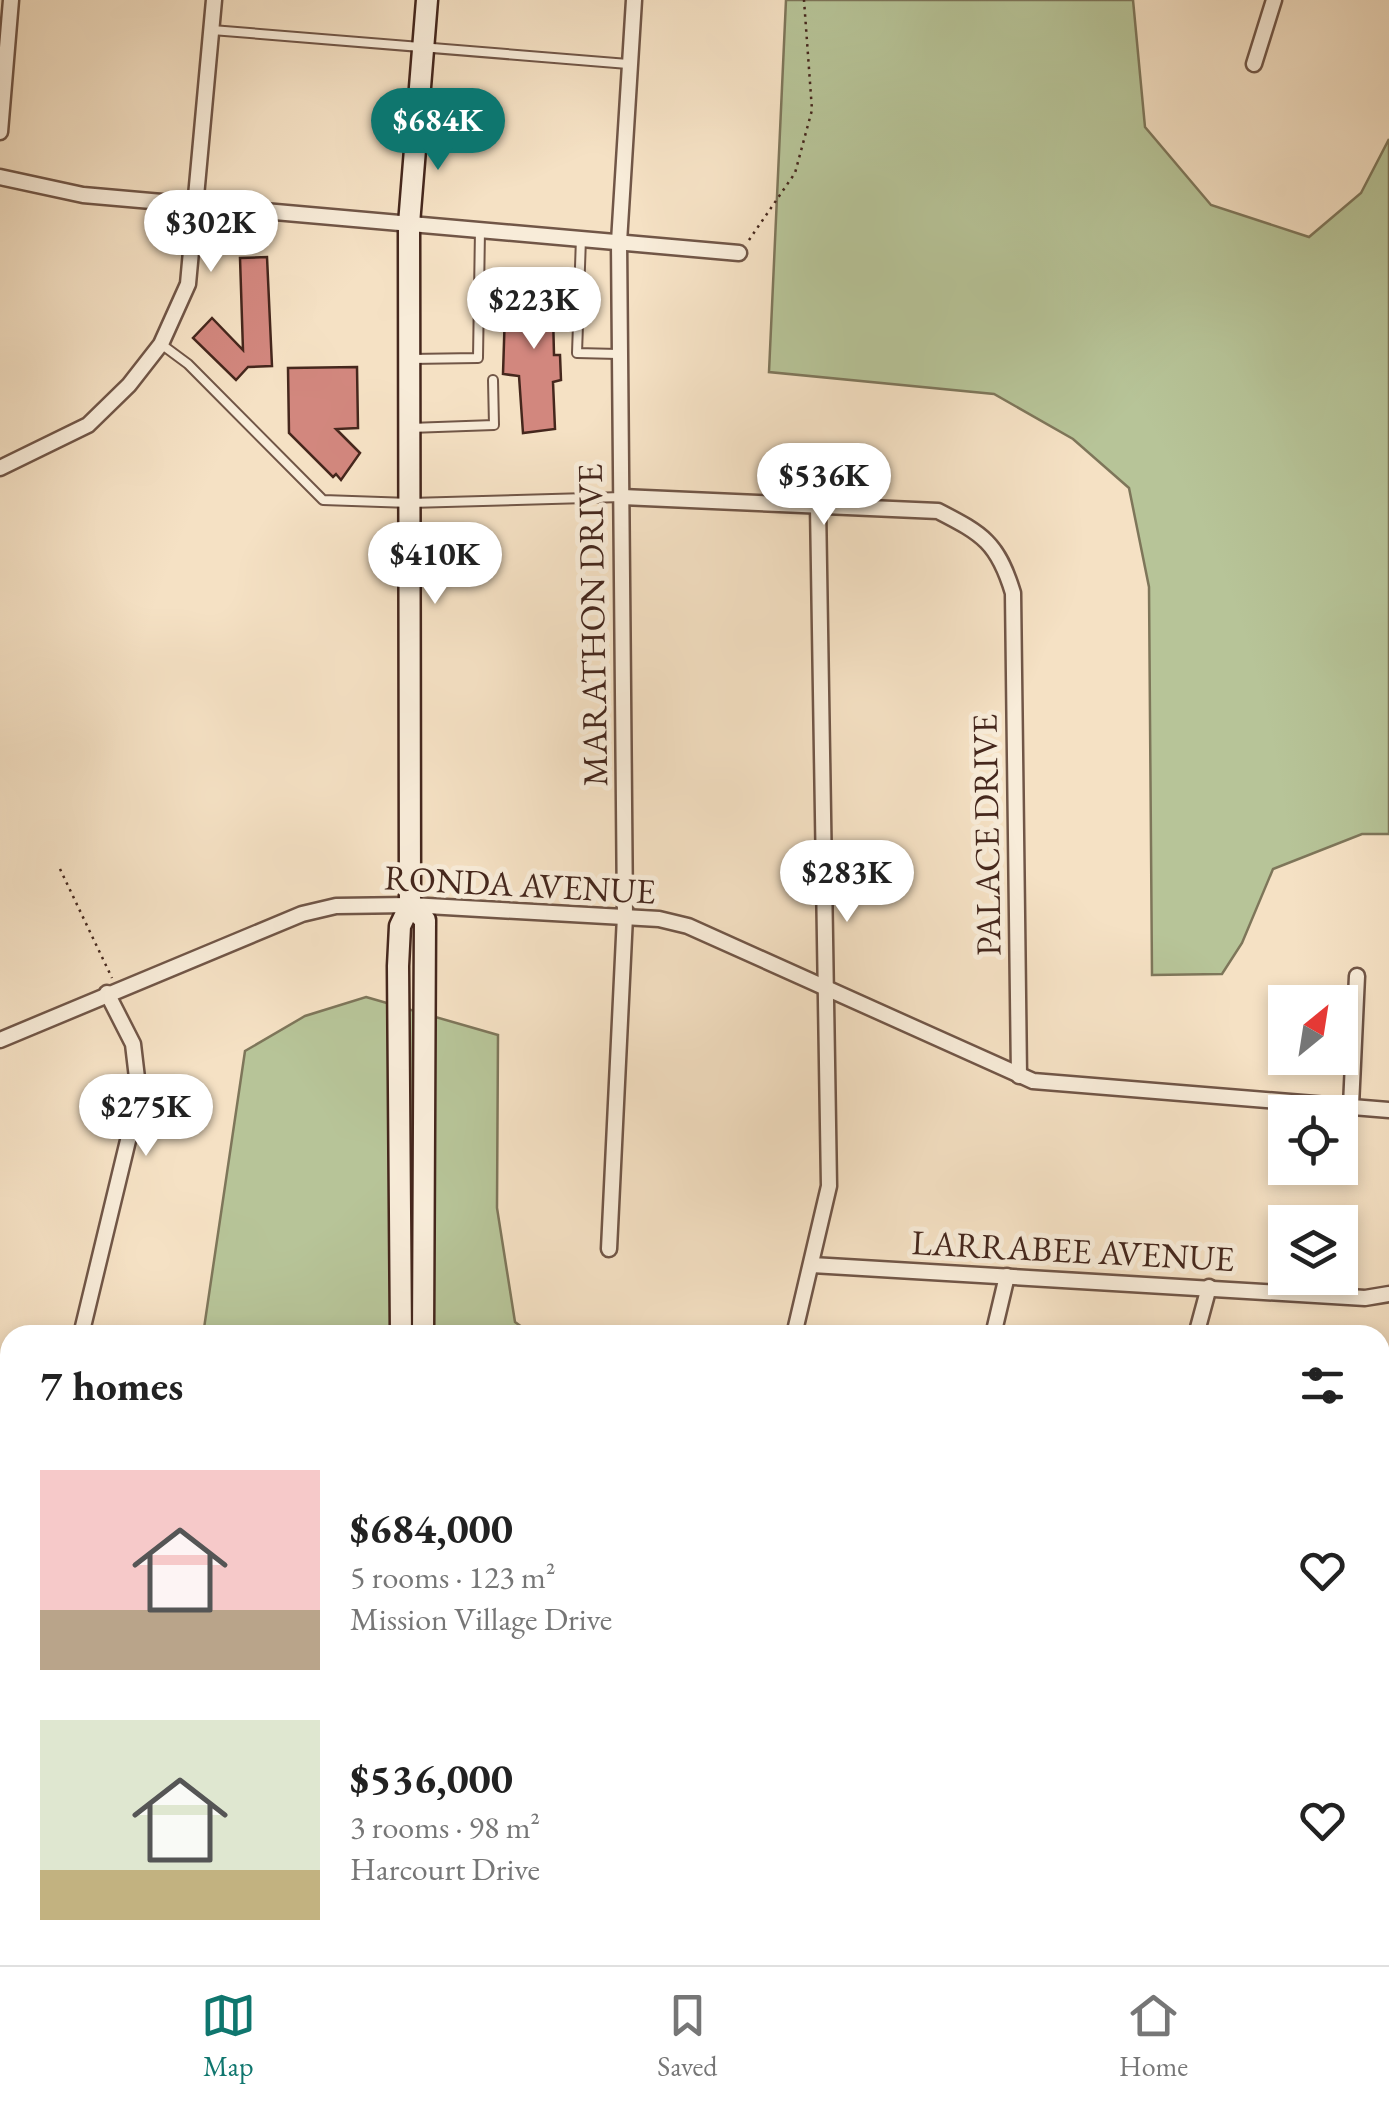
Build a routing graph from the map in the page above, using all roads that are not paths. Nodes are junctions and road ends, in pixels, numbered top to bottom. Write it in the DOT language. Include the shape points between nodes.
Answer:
graph roads {
  1 [pos="11,0"];
  2 [pos="214,0"];
  3 [pos="427,0"];
  4 [pos="634,0"];
  5 [pos="1274,0"];
  6 [pos="212,30"];
  7 [pos="423,47"];
  8 [pos="628,64"];
  9 [pos="1254,64"];
  10 [pos="0,132"];
  11 [pos="0,177"];
  12 [pos="197,206"];
  13 [pos="409,224"];
  14 [pos="480,230"];
  15 [pos="582,238"];
  16 [pos="620,242"];
  17 [pos="740,253"];
  18 [pos="161,344"];
  19 [pos="618,354"];
  20 [pos="410,359"];
  21 [pos="493,380"];
  22 [pos="410,428"];
  23 [pos="0,468"];
  24 [pos="622,497"];
  25 [pos="410,504"];
  26 [pos="818,505"];
  27 [pos="410,906"];
  28 [pos="624,916"];
  29 [pos="1357,976"];
  30 [pos="826,988"];
  31 [pos="112,991"];
  32 [pos="0,1040"];
  33 [pos="1019,1076"];
  34 [pos="1352,1095"];
  35 [pos="1268,1099"];
  36 [pos="1358,1107"];
  37 [pos="1389,1110"];
  38 [pos="610,1249"];
  39 [pos="812,1265"];
  40 [pos="1007,1276"];
  41 [pos="1209,1287"];
  42 [pos="1389,1294"];
  43 [pos="84,1325"];
  44 [pos="401,1325"];
  45 [pos="423,1325"];
  46 [pos="797,1325"];
  47 [pos="995,1325"];
  48 [pos="1199,1325"];
  1 -- 10 [label="street"];
  2 -- 6 [label="street"];
  3 -- 7 [label="main road"];
  4 -- 8 [label="street, MARATHON DRIVE"];
  5 -- 9 [label="street"];
  6 -- 7 [label="lane"];
  6 -- 12 [label="street"];
  7 -- 8 [label="lane"];
  7 -- 13 [label="main road"];
  8 -- 16 [label="street, MARATHON DRIVE"];
  11 -- 12 [label="street" via="83,195"];
  12 -- 13 [label="street"];
  12 -- 18 [label="street" via="188,284"];
  13 -- 14 [label="street"];
  13 -- 20 [label="main road"];
  14 -- 15 [label="street"];
  14 -- 20 [label="lane" via="478,358"];
  15 -- 16 [label="street"];
  15 -- 19 [label="lane" via="577,353"];
  16 -- 17 [label="street"];
  16 -- 19 [label="street, MARATHON DRIVE"];
  18 -- 23 [label="street" via="88,424"];
  18 -- 25 [label="lane" via="323,500"];
  19 -- 24 [label="street, MARATHON DRIVE"];
  20 -- 22 [label="main road"];
  21 -- 22 [label="lane" via="494,425"];
  22 -- 25 [label="main road"];
  24 -- 25 [label="lane"];
  24 -- 26 [label="street"];
  24 -- 28 [label="street, MARATHON DRIVE"];
  25 -- 27 [label="main road"];
  26 -- 30 [label="street"];
  26 -- 33 [label="street, PALACE DRIVE" via="938,510 981,533 1003,560 1013,593"];
  27 -- 28 [label="street, RONDA AVENUE"];
  27 -- 31 [label="street, RONDA AVENUE" via="336,906 302,914"];
  27 -- 44 [label="main road" via="400,926 398,966"];
  27 -- 45 [label="main road" via="424,920 427,985"];
  28 -- 30 [label="street, RONDA AVENUE" via="688,926"];
  28 -- 38 [label="street, MARATHON DRIVE"];
  29 -- 34 [label="street"];
  30 -- 33 [label="street, RONDA AVENUE"];
  30 -- 39 [label="street" via="829,1186"];
  31 -- 32 [label="street, RONDA AVENUE"];
  31 -- 43 [label="street" via="133,1044 139,1095"];
  33 -- 35 [label="street, RONDA AVENUE"];
  36 -- 37 [label="street, RONDA AVENUE"];
  39 -- 40 [label="street, LARRABEE AVENUE"];
  39 -- 46 [label="street"];
  40 -- 41 [label="street, LARRABEE AVENUE"];
  40 -- 47 [label="street"];
  41 -- 42 [label="street, LARRABEE AVENUE"];
  41 -- 48 [label="street"];
}
